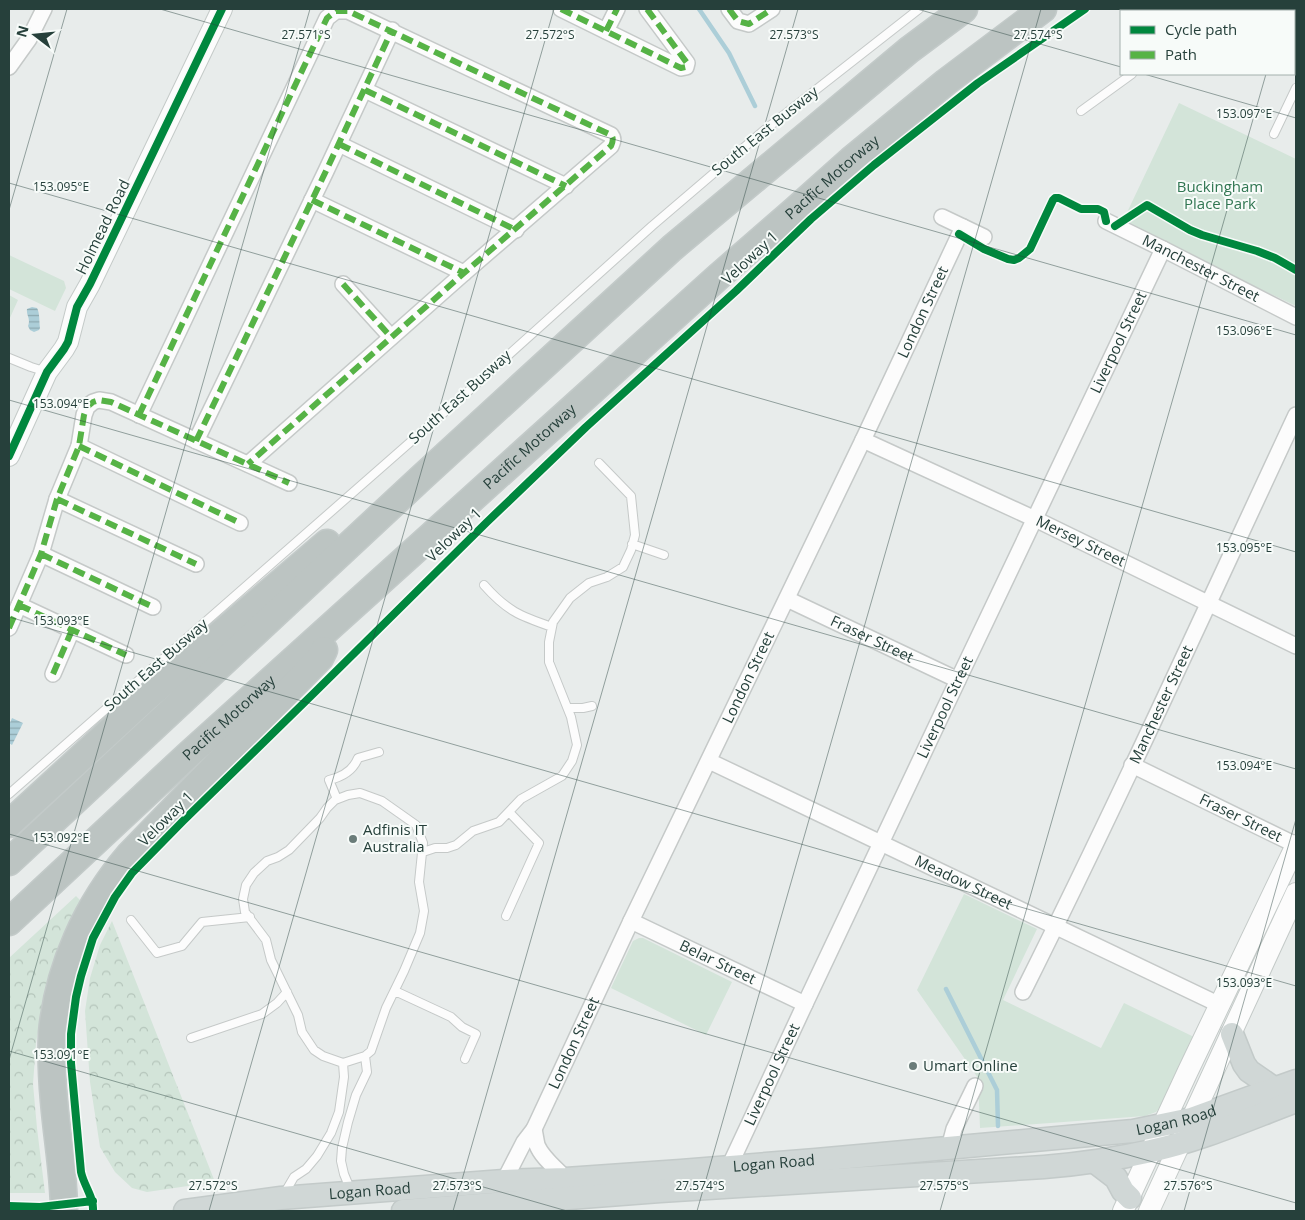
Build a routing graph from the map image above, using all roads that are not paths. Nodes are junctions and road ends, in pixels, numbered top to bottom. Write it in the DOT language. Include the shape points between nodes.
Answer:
graph roads {
  1 [pos="44,9"];
  2 [pos="222,9"];
  3 [pos="561,9"];
  4 [pos="616,9"];
  5 [pos="647,9"];
  6 [pos="729,9"];
  7 [pos="772,9"];
  8 [pos="919,9"];
  9 [pos="964,9"];
  10 [pos="1043,9"];
  11 [pos="392,30"];
  12 [pos="606,31"];
  13 [pos="9,67"];
  14 [pos="1131,75"];
  15 [pos="1296,88"];
  16 [pos="365,90"];
  17 [pos="1081,110"];
  18 [pos="1274,134"];
  19 [pos="339,144"];
  20 [pos="566,186"];
  21 [pos="312,200"];
  22 [pos="942,217"];
  23 [pos="1106,221"];
  24 [pos="962,227"];
  25 [pos="516,230"];
  26 [pos="984,237"];
  27 [pos="1163,249"];
  28 [pos="464,273"];
  29 [pos="344,284"];
  30 [pos="1296,317"];
  31 [pos="391,338"];
  32 [pos="9,358"];
  33 [pos="47,372"];
  34 [pos="139,415"];
  35 [pos="1296,415"];
  36 [pos="863,440"];
  37 [pos="196,441"];
  38 [pos="79,446"];
  39 [pos="9,456"];
  40 [pos="599,463"];
  41 [pos="248,464"];
  42 [pos="421,478"];
  43 [pos="289,483"];
  44 [pos="57,499"];
  45 [pos="1035,519"];
  46 [pos="240,524"];
  47 [pos="632,544"];
  48 [pos="41,554"];
  49 [pos="664,554"];
  50 [pos="196,564"];
  51 [pos="484,585"];
  52 [pos="787,598"];
  53 [pos="1208,604"];
  54 [pos="19,605"];
  55 [pos="153,607"];
  56 [pos="336,621"];
  57 [pos="552,627"];
  58 [pos="9,628"];
  59 [pos="72,630"];
  60 [pos="1296,646"];
  61 [pos="126,655"];
  62 [pos="53,674"];
  63 [pos="958,680"];
  64 [pos="592,706"];
  65 [pos="568,708"];
  66 [pos="379,752"];
  67 [pos="709,761"];
  68 [pos="1132,765"];
  69 [pos="9,794"];
  70 [pos="337,799"];
  71 [pos="509,812"];
  72 [pos="9,824"];
  73 [pos="881,843"];
  74 [pos="1296,845"];
  75 [pos="423,852"];
  76 [pos="9,862"];
  77 [pos="1296,893"];
  78 [pos="506,916"];
  79 [pos="250,917"];
  80 [pos="131,920"];
  81 [pos="632,921"];
  82 [pos="9,922"];
  83 [pos="1056,926"];
  84 [pos="394,990"];
  85 [pos="286,992"];
  86 [pos="1023,992"];
  87 [pos="805,1004"];
  88 [pos="1220,1006"];
  89 [pos="1232,1034"];
  90 [pos="191,1038"];
  91 [pos="365,1056"];
  92 [pos="465,1059"];
  93 [pos="343,1063"];
  94 [pos="1296,1081"];
  95 [pos="975,1086"];
  96 [pos="1275,1089"];
  97 [pos="1296,1101"];
  98 [pos="1191,1119"];
  99 [pos="1163,1126"];
  100 [pos="534,1129"];
  101 [pos="1180,1143"];
  102 [pos="949,1148"];
  103 [pos="1151,1151"];
  104 [pos="1095,1162"];
  105 [pos="730,1167"];
  106 [pos="566,1179"];
  107 [pos="504,1181"];
  108 [pos="351,1193"];
  109 [pos="281,1198"];
  110 [pos="1127,1205"];
  111 [pos="499,1207"];
  112 [pos="446,1209"];
  113 [pos="64,1211"];
  114 [pos="185,1211"];
  115 [pos="402,1211"];
  116 [pos="1149,1211"];
  1 -- 13 [label="street" via="29,39"];
  2 -- 33 [label="main road, Holmead Road" via="95,276 77,307 68,342"];
  3 -- 12 [label="street"];
  4 -- 12 [label="street"];
  5 -- 12 [label="street" via="687,63 686,67 681,68"];
  6 -- 7 [label="street" via="738,21 749,24"];
  8 -- 69 [label="lane, South East Busway" via="755,138 652,226"];
  9 -- 42 [label="highway" via="909,50 672,248"];
  10 -- 56 [label="highway, Pacific Motorway" via="946,82 851,160"];
  11 -- 16 [label="street"];
  11 -- 20 [label="street" via="611,135 611,146"];
  11 -- 34 [label="street" via="348,11 336,11 327,18"];
  14 -- 17 [label="lane"];
  15 -- 18 [label="lane"];
  16 -- 19 [label="street"];
  16 -- 20 [label="street"];
  19 -- 21 [label="street"];
  19 -- 25 [label="street"];
  20 -- 25 [label="street"];
  21 -- 28 [label="street"];
  21 -- 37 [label="street"];
  22 -- 24 [label="street"];
  23 -- 27 [label="street, Manchester Street"];
  24 -- 26 [label="street"];
  24 -- 36 [label="street, London Street"];
  25 -- 28 [label="street"];
  27 -- 30 [label="street, Manchester Street"];
  27 -- 45 [label="street, Liverpool Street"];
  28 -- 31 [label="street"];
  29 -- 31 [label="street"];
  31 -- 41 [label="street"];
  32 -- 33 [label="lane"];
  33 -- 39 [label="main road, Holmead Road"];
  34 -- 37 [label="street"];
  34 -- 38 [label="street" via="111,402 93,402 84,415"];
  35 -- 53 [label="street, Manchester Street"];
  36 -- 45 [label="street, Mersey Street"];
  36 -- 52 [label="street, London Street"];
  37 -- 41 [label="street"];
  38 -- 44 [label="street"];
  38 -- 46 [label="street"];
  40 -- 47 [label="lane" via="630,496 635,535"];
  41 -- 43 [label="street"];
  42 -- 72 [label="highway" via="380,496 148,696"];
  42 -- 76 [label="highway"];
  44 -- 48 [label="street"];
  44 -- 50 [label="street"];
  45 -- 53 [label="street, Mersey Street"];
  45 -- 63 [label="street, Liverpool Street"];
  47 -- 49 [label="lane"];
  47 -- 57 [label="lane" via="623,567 589,583 570,598"];
  48 -- 54 [label="street"];
  48 -- 55 [label="street"];
  51 -- 57 [label="lane" via="510,610"];
  52 -- 63 [label="street, Fraser Street"];
  52 -- 67 [label="street, London Street"];
  53 -- 60 [label="street, Mersey Street"];
  53 -- 68 [label="street, Manchester Street"];
  54 -- 58 [label="street"];
  54 -- 59 [label="street"];
  56 -- 82 [label="highway, Pacific Motorway"];
  56 -- 113 [label="highway" via="320,658 130,854 84,922 63,976 52,1032 54,1102"];
  57 -- 65 [label="lane" via="549,662"];
  59 -- 61 [label="street"];
  59 -- 62 [label="street"];
  63 -- 73 [label="street, Liverpool Street"];
  64 -- 65 [label="lane"];
  65 -- 71 [label="lane" via="577,745 572,761 562,776 521,799"];
  66 -- 70 [label="lane" via="358,758 347,773 328,780"];
  67 -- 73 [label="street, Meadow Street"];
  67 -- 81 [label="street, London Street"];
  68 -- 74 [label="street, Fraser Street"];
  68 -- 83 [label="street, Manchester Street"];
  70 -- 75 [label="lane" via="360,793 382,800 416,825"];
  70 -- 79 [label="lane" via="289,850 267,860 254,873 246,885 243,899 245,912"];
  71 -- 75 [label="lane" via="499,822 472,831 456,845"];
  71 -- 78 [label="lane" via="539,843"];
  73 -- 83 [label="street, Meadow Street"];
  73 -- 87 [label="street, Liverpool Street"];
  74 -- 88 [label="main road"];
  75 -- 84 [label="lane" via="419,882 424,911 420,933"];
  77 -- 89 [label="main road"];
  79 -- 80 [label="lane" via="202,922 182,946 157,953"];
  79 -- 85 [label="lane" via="266,940 270,960"];
  81 -- 87 [label="street, Belar Street"];
  81 -- 100 [label="street, London Street"];
  83 -- 86 [label="street, Manchester Street"];
  83 -- 88 [label="street, Meadow Street"];
  84 -- 91 [label="lane" via="371,1051"];
  84 -- 92 [label="lane" via="451,1017 476,1034"];
  85 -- 90 [label="lane" via="262,1014"];
  85 -- 93 [label="lane" via="298,1015 302,1032 314,1050"];
  87 -- 105 [label="street, Liverpool Street"];
  88 -- 99 [label="main road"];
  89 -- 96 [label="main road" via="1249,1071"];
  89 -- 98 [label="main road"];
  91 -- 93 [label="lane"];
  91 -- 108 [label="lane" via="367,1072 356,1095 342,1148 341,1161"];
  93 -- 109 [label="lane" via="339,1112 331,1133 317,1156 294,1177"];
  94 -- 96 [label="main road, Logan Road"];
  95 -- 102 [label="street" via="953,1131"];
  96 -- 98 [label="main road, Logan Road"];
  97 -- 101 [label="main road, Logan Road"];
  98 -- 99 [label="main road, Logan Road"];
  98 -- 101 [label="main road"];
  99 -- 102 [label="main road, Logan Road"];
  99 -- 103 [label="main road"];
  100 -- 106 [label="street" via="540,1150"];
  100 -- 107 [label="street, London Street"];
  101 -- 103 [label="main road, Logan Road"];
  101 -- 116 [label="main road"];
  102 -- 105 [label="main road, Logan Road"];
  103 -- 104 [label="main road, Logan Road"];
  103 -- 110 [label="main road"];
  104 -- 110 [label="main road" via="1116,1178 1124,1191"];
  104 -- 111 [label="main road, Logan Road" via="687,1189"];
  105 -- 106 [label="main road, Logan Road"];
  106 -- 107 [label="main road, Logan Road"];
  107 -- 108 [label="main road, Logan Road"];
  108 -- 109 [label="main road, Logan Road"];
  109 -- 114 [label="main road, Logan Road"];
  111 -- 112 [label="main road, Logan Road"];
  112 -- 115 [label="main road, Logan Road"];
}
